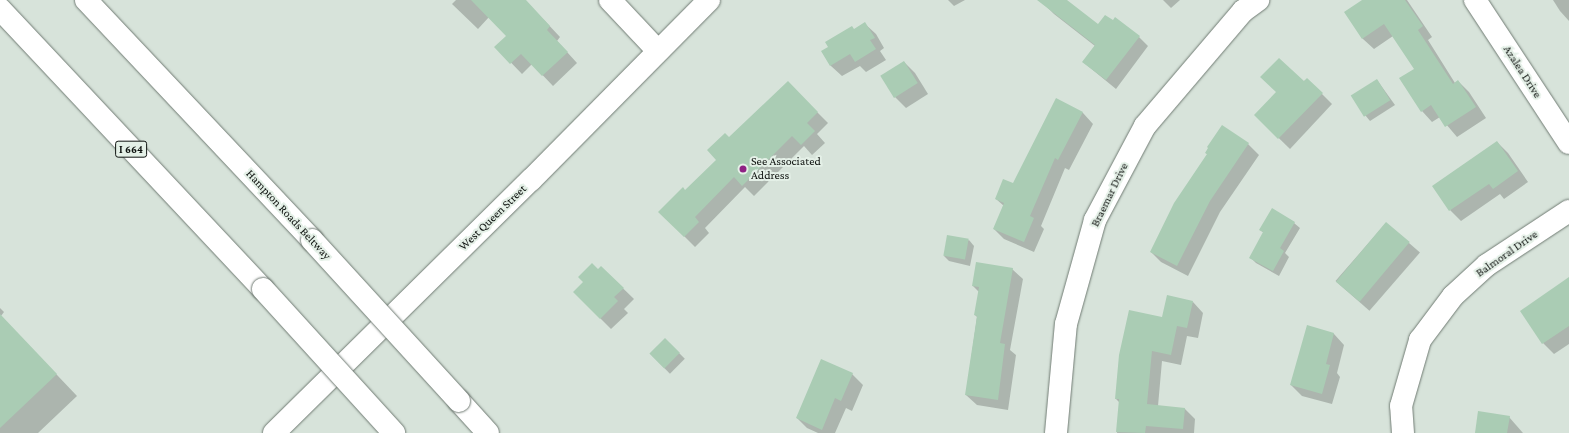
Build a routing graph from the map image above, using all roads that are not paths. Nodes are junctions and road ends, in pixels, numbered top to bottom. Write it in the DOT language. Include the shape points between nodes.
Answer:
graph roads {
  1 [pos="86,0"];
  2 [pos="610,0"];
  3 [pos="709,0"];
  4 [pos="1258,0"];
  5 [pos="1475,0"];
  6 [pos="0,9"];
  7 [pos="658,51"];
  8 [pos="1569,143"];
  9 [pos="1569,211"];
  10 [pos="274,433"];
  11 [pos="394,433"];
  12 [pos="488,433"];
  13 [pos="1056,433"];
  14 [pos="1403,433"];
  1 -- 12 [label="main road, Hampton Roads Beltway, bridge" via="312,240"];
  2 -- 7 [label="main road"];
  3 -- 7 [label="main road, West Queen Street"];
  4 -- 13 [label="main road, Braemar Drive" via="1243,11 1145,126 1095,220 1066,324"];
  5 -- 8 [label="main road, Azalea Drive"];
  6 -- 11 [label="main road, I 664, bridge" via="263,289"];
  7 -- 10 [label="main road, West Queen Street" via="532,180"];
  9 -- 14 [label="main road, Balmoral Drive" via="1487,265 1453,296 1420,340 1401,406"];
}
